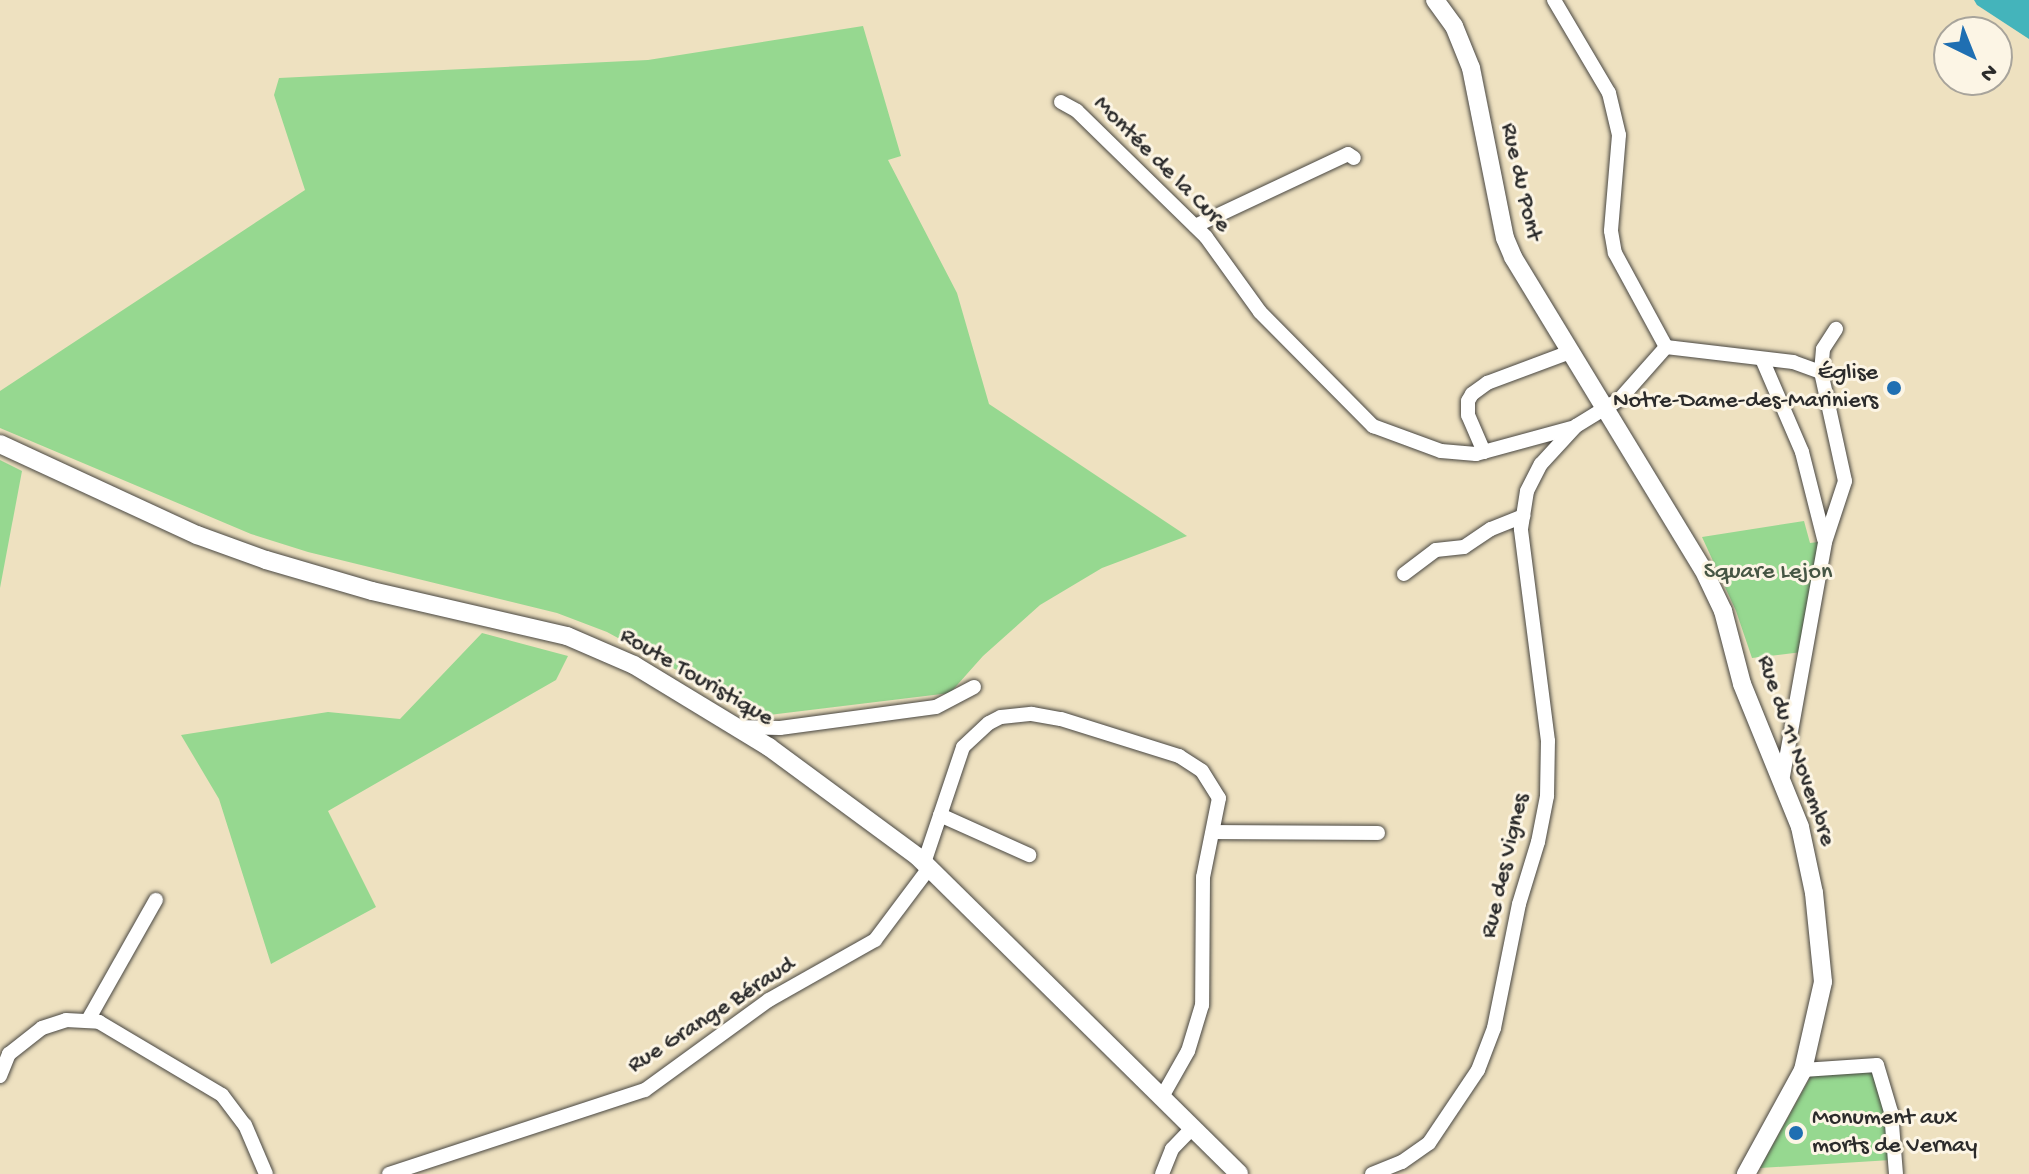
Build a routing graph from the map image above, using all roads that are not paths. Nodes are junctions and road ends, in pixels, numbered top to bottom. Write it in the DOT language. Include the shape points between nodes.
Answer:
graph roads {
  1 [pos="1435,0"];
  2 [pos="1554,0"];
  3 [pos="1061,102"];
  4 [pos="1354,158"];
  5 [pos="1195,226"];
  6 [pos="1836,329"];
  7 [pos="1666,347"];
  8 [pos="1570,352"];
  9 [pos="1762,359"];
  10 [pos="1821,372"];
  11 [pos="1607,407"];
  12 [pos="1576,426"];
  13 [pos="0,444"];
  14 [pos="1484,452"];
  15 [pos="1523,516"];
  16 [pos="1825,542"];
  17 [pos="1404,574"];
  18 [pos="974,687"];
  19 [pos="735,727"];
  20 [pos="1783,776"];
  21 [pos="940,815"];
  22 [pos="1213,832"];
  23 [pos="1378,833"];
  24 [pos="1029,855"];
  25 [pos="927,865"];
  26 [pos="156,900"];
  27 [pos="88,1020"];
  28 [pos="4,1051"];
  29 [pos="1803,1070"];
  30 [pos="0,1076"];
  31 [pos="1162,1097"];
  32 [pos="1192,1128"];
  33 [pos="1239,1173"];
  34 [pos="266,1174"];
  35 [pos="389,1174"];
  36 [pos="1162,1174"];
  37 [pos="1372,1174"];
  38 [pos="1746,1174"];
  39 [pos="1896,1174"];
  1 -- 8 [label="street, Rue du Pont" via="1454,26 1471,68 1505,238"];
  2 -- 7 [label="street" via="1609,93 1619,135 1611,231 1615,253"];
  3 -- 5 [label="street, Montée de la Cure" via="1077,111"];
  4 -- 5 [label="street" via="1348,154"];
  5 -- 14 [label="street, Montée de la Cure" via="1260,312 1373,426 1441,451"];
  6 -- 10 [label="street" via="1823,349"];
  7 -- 9 [label="street"];
  7 -- 11 [label="street, Rue des Vignes"];
  8 -- 11 [label="street, Rue du Pont"];
  8 -- 14 [label="street" via="1487,383 1472,394 1468,415"];
  9 -- 10 [label="street"];
  9 -- 16 [label="street" via="1802,452"];
  10 -- 16 [label="street" via="1845,481"];
  11 -- 12 [label="street, Rue des Vignes"];
  11 -- 20 [label="street, Rue du 11 Novembre" via="1703,569 1723,611 1742,684"];
  12 -- 14 [label="street, Montée de la Cure"];
  12 -- 15 [label="street, Rue des Vignes" via="1541,464 1527,491"];
  13 -- 19 [label="street, Route Touristique" via="197,535 266,560 372,591 567,636 634,665"];
  15 -- 17 [label="street" via="1464,547 1436,550"];
  15 -- 37 [label="street, Rue des Vignes" via="1528,601 1548,741 1547,796 1538,842 1519,904 1494,1028 1478,1070 1429,1143"];
  16 -- 20 [label="street"];
  18 -- 19 [label="street" via="936,707 780,728"];
  19 -- 25 [label="street, Route Touristique"];
  20 -- 29 [label="street, Rue du 11 Novembre" via="1814,893 1823,982"];
  21 -- 22 [label="street, Rue Grange Béraud" via="963,747 1001,717 1032,714 1179,756 1202,771 1219,798"];
  21 -- 24 [label="street"];
  21 -- 25 [label="street, Rue Grange Béraud"];
  22 -- 23 [label="street"];
  22 -- 31 [label="street, Rue Grange Béraud" via="1203,877 1202,1005 1188,1051"];
  25 -- 31 [label="street, Route Touristique"];
  25 -- 35 [label="street, Rue Grange Béraud" via="875,940 769,1000 645,1090"];
  26 -- 27 [label="street"];
  27 -- 28 [label="street" via="42,1028"];
  27 -- 34 [label="street" via="222,1095 245,1125"];
  28 -- 30 [label="street"];
  29 -- 38 [label="street, Rue du 11 Novembre"];
  29 -- 39 [label="street" via="1877,1065 1891,1112"];
  31 -- 32 [label="street, Route Touristique"];
  32 -- 33 [label="street, Route Touristique"];
  32 -- 36 [label="street" via="1172,1149"];
}
